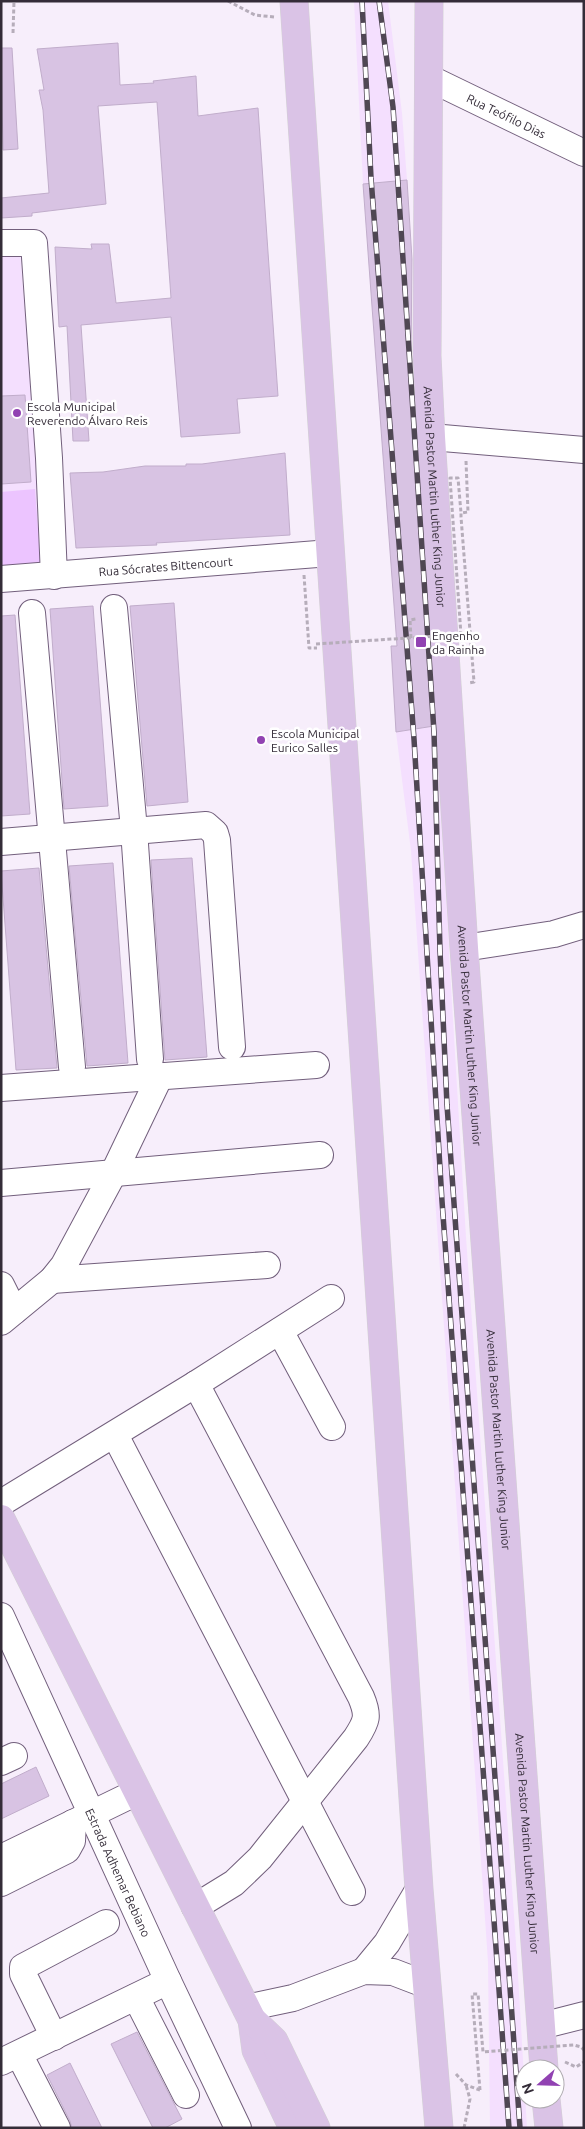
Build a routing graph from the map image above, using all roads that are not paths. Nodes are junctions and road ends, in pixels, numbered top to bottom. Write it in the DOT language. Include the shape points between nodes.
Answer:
graph roads {
  1 [pos="429,1"];
  2 [pos="294,10"];
  3 [pos="428,78"];
  4 [pos="584,153"];
  5 [pos="1,242"];
  6 [pos="431,438"];
  7 [pos="584,450"];
  8 [pos="330,553"];
  9 [pos="54,576"];
  10 [pos="1,580"];
  11 [pos="114,608"];
  12 [pos="32,613"];
  13 [pos="134,830"];
  14 [pos="51,837"];
  15 [pos="1,842"];
  16 [pos="584,925"];
  17 [pos="464,948"];
  18 [pos="232,1047"];
  19 [pos="316,1065"];
  20 [pos="72,1067"];
  21 [pos="155,1068"];
  22 [pos="1,1088"];
  23 [pos="320,1155"];
  24 [pos="114,1172"];
  25 [pos="1,1183"];
  26 [pos="266,1265"];
  27 [pos="52,1280"];
  28 [pos="1,1284"];
  29 [pos="331,1298"];
  30 [pos="8,1316"];
  31 [pos="280,1330"];
  32 [pos="196,1384"];
  33 [pos="332,1427"];
  34 [pos="115,1434"];
  35 [pos="1,1503"];
  36 [pos="1,1519"];
  37 [pos="8,1552"];
  38 [pos="1,1616"];
  39 [pos="137,1792"];
  40 [pos="305,1800"];
  41 [pos="83,1819"];
  42 [pos="1,1858"];
  43 [pos="1,1883"];
  44 [pos="419,1889"];
  45 [pos="352,1892"];
  46 [pos="195,1907"];
  47 [pos="106,1922"];
  48 [pos="364,1971"];
  49 [pos="168,1981"];
  50 [pos="427,1985"];
  51 [pos="136,1997"];
  52 [pos="249,2014"];
  53 [pos="584,2015"];
  54 [pos="540,2026"];
  55 [pos="54,2037"];
  56 [pos="10,2058"];
  57 [pos="552,2059"];
  58 [pos="186,2095"];
  59 [pos="547,2109"];
  60 [pos="57,2128"];
  61 [pos="238,2128"];
  62 [pos="293,2128"];
  63 [pos="316,2128"];
  64 [pos="439,2128"];
  65 [pos="549,2128"];
  1 -- 3 [label="main road, Avenida Pastor Martin Luther King Junior"];
  2 -- 8 [label="main road"];
  3 -- 4 [label="street, Rua Teófilo Dias"];
  3 -- 6 [label="main road, Avenida Pastor Martin Luther King Junior" via="427,356"];
  5 -- 9 [label="street" via="34,243"];
  6 -- 7 [label="street"];
  6 -- 17 [label="main road, Avenida Pastor Martin Luther King Junior"];
  8 -- 9 [label="street, Rua Sócrates Bittencourt"];
  8 -- 44 [label="main road"];
  9 -- 10 [label="street, Rua Sócrates Bittencourt"];
  11 -- 13 [label="street"];
  12 -- 14 [label="street"];
  13 -- 14 [label="street"];
  13 -- 18 [label="street" via="206,825 215,833"];
  13 -- 21 [label="street"];
  14 -- 15 [label="street"];
  14 -- 20 [label="street"];
  16 -- 17 [label="street" via="554,934"];
  17 -- 54 [label="main road, Avenida Pastor Martin Luther King Junior"];
  19 -- 21 [label="street"];
  21 -- 22 [label="street"];
  21 -- 24 [label="street"];
  23 -- 24 [label="street"];
  24 -- 25 [label="street"];
  24 -- 27 [label="street"];
  26 -- 27 [label="street"];
  27 -- 30 [label="street"];
  28 -- 30 [label="street"];
  29 -- 31 [label="street"];
  31 -- 32 [label="street"];
  31 -- 33 [label="street"];
  32 -- 34 [label="street"];
  32 -- 40 [label="street" via="365,1708 365,1724"];
  34 -- 35 [label="street"];
  34 -- 40 [label="street"];
  36 -- 37 [label="main road"];
  37 -- 39 [label="main road"];
  38 -- 41 [label="street, Estrada Adhemar Bebiano"];
  39 -- 41 [label="street"];
  39 -- 46 [label="main road"];
  40 -- 45 [label="street"];
  40 -- 46 [label="street" via="241,1878"];
  41 -- 42 [label="street"];
  41 -- 43 [label="street" via="67,1850"];
  41 -- 49 [label="street, Estrada Adhemar Bebiano"];
  44 -- 48 [label="street" via="387,1943"];
  44 -- 50 [label="main road"];
  46 -- 52 [label="main road"];
  47 -- 55 [label="street" via="23,1966 23,1974"];
  48 -- 50 [label="street" via="393,1972"];
  48 -- 52 [label="street"];
  49 -- 51 [label="street"];
  49 -- 61 [label="street, Estrada Adhemar Bebiano"];
  50 -- 64 [label="main road"];
  51 -- 55 [label="street"];
  51 -- 58 [label="street"];
  52 -- 62 [label="main road" via="256,2050"];
  52 -- 63 [label="main road" via="274,2041"];
  53 -- 54 [label="street"];
  54 -- 57 [label="main road, Avenida Pastor Martin Luther King Junior"];
  55 -- 56 [label="street"];
  56 -- 60 [label="street"];
  59 -- 65 [label="main road"];
}
